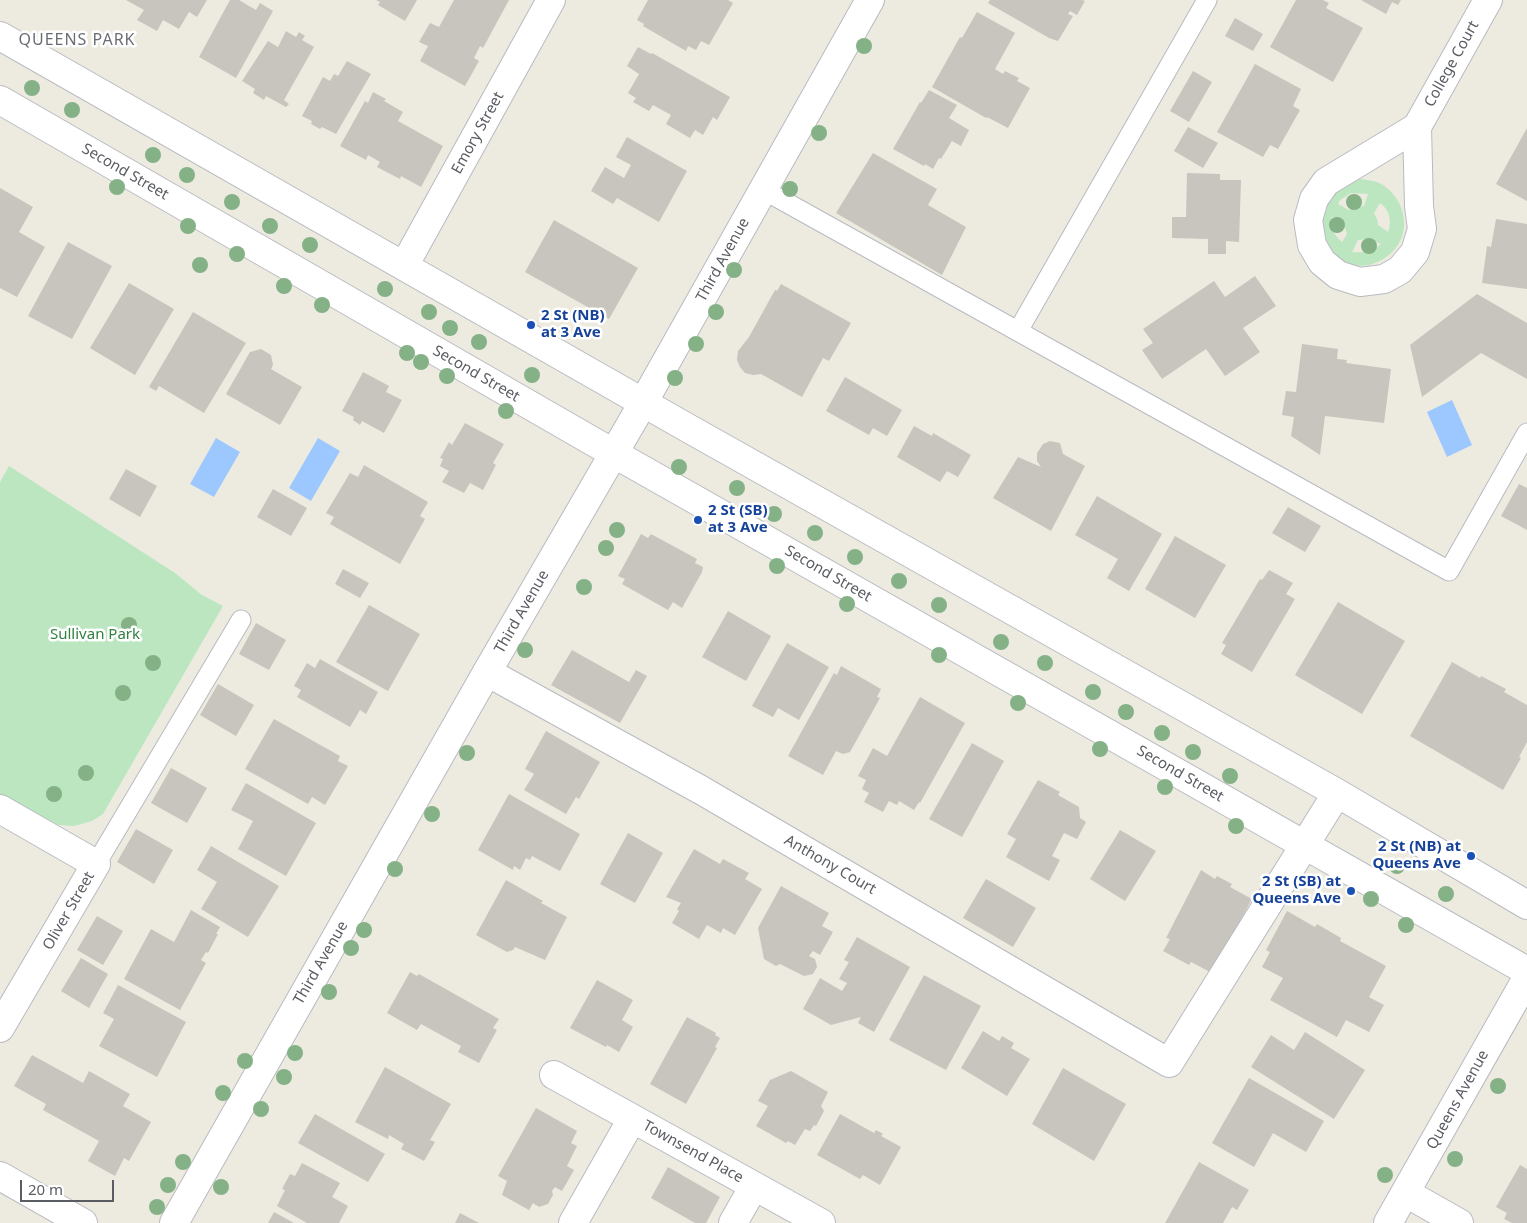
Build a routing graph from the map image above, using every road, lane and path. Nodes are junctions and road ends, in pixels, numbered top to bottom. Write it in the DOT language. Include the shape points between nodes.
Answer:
graph roads {
  1 [pos="551,0"];
  2 [pos="870,0"];
  3 [pos="1207,0"];
  4 [pos="1488,0"];
  5 [pos="0,36"];
  6 [pos="0,100"];
  7 [pos="1417,127"];
  8 [pos="762,189"];
  9 [pos="404,266"];
  10 [pos="1018,331"];
  11 [pos="643,403"];
  12 [pos="1527,433"];
  13 [pos="613,453"];
  14 [pos="241,620"];
  15 [pos="487,672"];
  16 [pos="1337,793"];
  17 [pos="0,809"];
  18 [pos="1304,844"];
  19 [pos="96,864"];
  20 [pos="1527,906"];
  21 [pos="1527,971"];
  22 [pos="1527,978"];
  23 [pos="0,1028"];
  24 [pos="554,1075"];
  25 [pos="632,1119"];
  26 [pos="0,1176"];
  27 [pos="754,1186"];
  28 [pos="1406,1193"];
  29 [pos="83,1223"];
  30 [pos="174,1223"];
  31 [pos="573,1223"];
  32 [pos="733,1223"];
  33 [pos="821,1223"];
  34 [pos="1388,1223"];
  35 [pos="1459,1223"];
  1 -- 9 [label="street, Emory Street"];
  2 -- 8 [label="street, Third Avenue"];
  3 -- 10 [label="lane"];
  4 -- 7 [label="street, College Court"];
  5 -- 9 [label="street"];
  6 -- 13 [label="street, Second Street"];
  7 -- 7 [label="street, College Court" via="1326,182 1314,199 1308,220 1312,245 1322,262 1338,275 1360,282 1384,279 1400,270 1415,252 1422,229"];
  8 -- 10 [label="lane"];
  8 -- 11 [label="street, Third Avenue"];
  9 -- 11 [label="street"];
  10 -- 12 [label="lane" via="1450,571"];
  11 -- 13 [label="street, Third Avenue"];
  11 -- 16 [label="street"];
  13 -- 15 [label="street, Third Avenue"];
  13 -- 18 [label="street, Second Street"];
  14 -- 19 [label="lane"];
  15 -- 18 [label="street, Anthony Court" via="710,795 1169,1063"];
  15 -- 30 [label="street, Third Avenue"];
  16 -- 18 [label="street"];
  16 -- 20 [label="street"];
  17 -- 19 [label="street, Oliver Street"];
  18 -- 21 [label="street, Second Street"];
  19 -- 23 [label="street, Oliver Street"];
  22 -- 28 [label="street, Queens Avenue"];
  24 -- 25 [label="street, Townsend Place"];
  25 -- 27 [label="street, Townsend Place"];
  25 -- 31 [label="street, Townsend Place"];
  26 -- 29 [label="street"];
  27 -- 32 [label="street, Townsend Place"];
  27 -- 33 [label="street, Townsend Place"];
  28 -- 34 [label="street, Queens Avenue"];
  28 -- 35 [label="street"];
}
